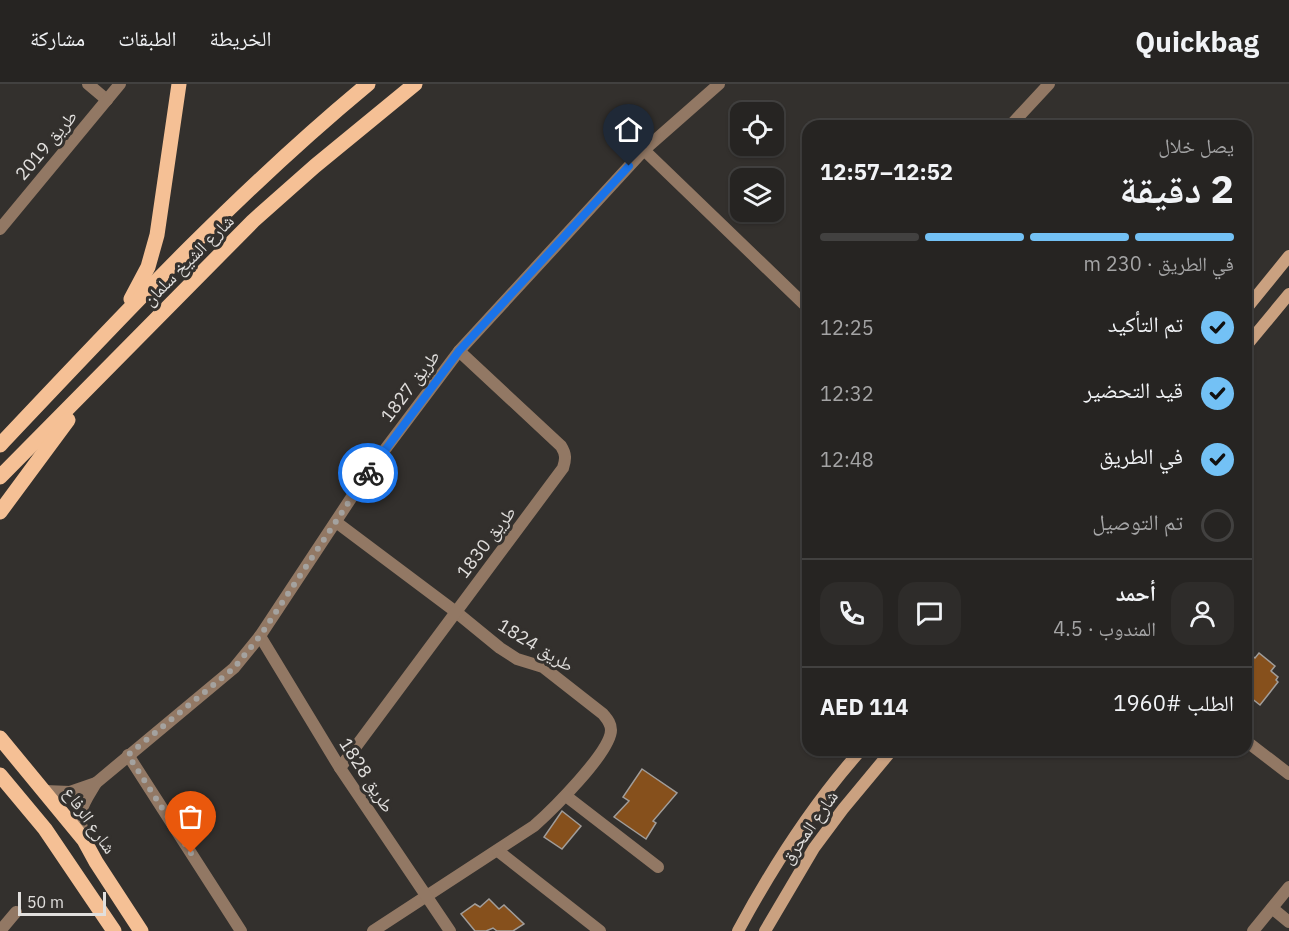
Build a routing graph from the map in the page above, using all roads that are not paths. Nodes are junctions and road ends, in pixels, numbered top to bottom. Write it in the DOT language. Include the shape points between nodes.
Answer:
graph roads {
  1 [pos="88,84"];
  2 [pos="120,84"];
  3 [pos="179,84"];
  4 [pos="368,84"];
  5 [pos="416,84"];
  6 [pos="719,84"];
  7 [pos="1049,84"];
  8 [pos="107,100"];
  9 [pos="1016,120"];
  10 [pos="644,150"];
  11 [pos="0,229"];
  12 [pos="1289,256"];
  13 [pos="1289,294"];
  14 [pos="802,302"];
  15 [pos="1252,302"];
  16 [pos="122,317"];
  17 [pos="1252,339"];
  18 [pos="459,351"];
  19 [pos="99,378"];
  20 [pos="0,445"];
  21 [pos="0,477"];
  22 [pos="0,512"];
  23 [pos="336,522"];
  24 [pos="456,612"];
  25 [pos="260,636"];
  26 [pos="1,738"];
  27 [pos="1252,746"];
  28 [pos="128,755"];
  29 [pos="856,756"];
  30 [pos="887,756"];
  31 [pos="340,768"];
  32 [pos="1289,774"];
  33 [pos="0,775"];
  34 [pos="96,783"];
  35 [pos="45,791"];
  36 [pos="566,796"];
  37 [pos="84,840"];
  38 [pos="498,851"];
  39 [pos="658,867"];
  40 [pos="1289,887"];
  41 [pos="426,897"];
  42 [pos="1272,908"];
  43 [pos="16,912"];
  44 [pos="1289,922"];
  45 [pos="0,931"];
  46 [pos="114,931"];
  47 [pos="141,931"];
  48 [pos="241,931"];
  49 [pos="373,931"];
  50 [pos="450,931"];
  51 [pos="600,931"];
  52 [pos="738,931"];
  53 [pos="765,931"];
  54 [pos="1253,931"];
  1 -- 8 [label="street"];
  2 -- 8 [label="street, طريق 2019"];
  3 -- 16 [label="main road" via="157,235 148,267"];
  4 -- 16 [label="main road, شارع الشيخ سلمان" via="234,203"];
  5 -- 19 [label="main road, شارع الشيخ سلمان" via="253,221"];
  6 -- 10 [label="street, طريق 1827"];
  7 -- 9 [label="street"];
  8 -- 11 [label="street, طريق 2019"];
  10 -- 14 [label="street"];
  10 -- 18 [label="street, طريق 1827"];
  12 -- 15 [label="main road"];
  13 -- 17 [label="main road"];
  16 -- 20 [label="main road, شارع الشيخ سلمان"];
  18 -- 23 [label="street, طريق 1827" via="371,468"];
  18 -- 24 [label="street, طريق 1830" via="561,446 566,460"];
  19 -- 21 [label="main road, شارع الشيخ سلمان"];
  19 -- 22 [label="main road"];
  23 -- 24 [label="street"];
  23 -- 25 [label="street, طريق 1827"];
  24 -- 31 [label="street, طريق 1830"];
  24 -- 36 [label="street, طريق 1824" via="517,659 543,667 558,677 609,720 611,729 605,745"];
  25 -- 28 [label="street, طريق 1827" via="234,668"];
  25 -- 31 [label="street, طريق 1828"];
  26 -- 35 [label="main road, شارع الرفاع"];
  27 -- 32 [label="street"];
  28 -- 34 [label="street, طريق 1827"];
  28 -- 48 [label="street"];
  29 -- 52 [label="main road, شارع المحرق" via="796,832"];
  30 -- 53 [label="main road, شارع المحرق" via="814,848"];
  31 -- 41 [label="street, طريق 1828"];
  33 -- 46 [label="main road" via="45,829"];
  34 -- 35 [label="street, طريق 1827" via="70,792"];
  34 -- 37 [label="street, طريق 1827" via="80,810"];
  35 -- 37 [label="main road, شارع الرفاع"];
  36 -- 38 [label="street, طريق 1824" via="534,826"];
  36 -- 39 [label="street"];
  37 -- 47 [label="main road, شارع الرفاع"];
  38 -- 41 [label="street, طريق 1824"];
  38 -- 51 [label="street"];
  40 -- 42 [label="street"];
  41 -- 49 [label="street, طريق 1824"];
  41 -- 50 [label="street, طريق 1828"];
  42 -- 44 [label="street"];
  42 -- 54 [label="street"];
  43 -- 45 [label="street"];
}
